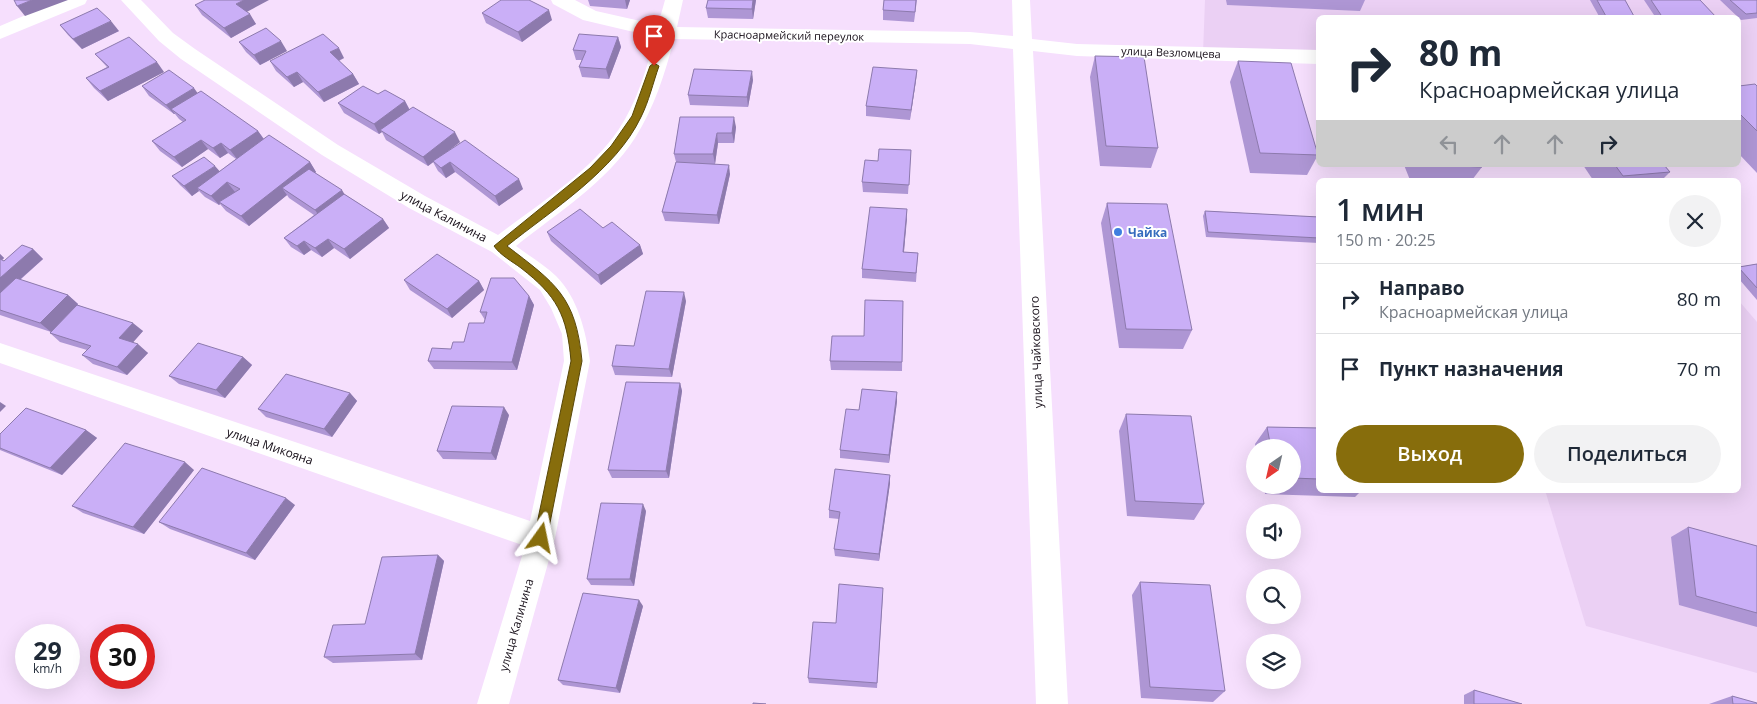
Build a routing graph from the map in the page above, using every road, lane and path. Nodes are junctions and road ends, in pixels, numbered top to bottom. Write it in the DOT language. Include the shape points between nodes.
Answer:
graph roads {
  1 [pos="78,0"];
  2 [pos="130,0"];
  3 [pos="560,0"];
  4 [pos="674,0"];
  5 [pos="1021,0"];
  6 [pos="0,33"];
  7 [pos="667,33"];
  8 [pos="1023,45"];
  9 [pos="1316,57"];
  10 [pos="500,246"];
  11 [pos="0,353"];
  12 [pos="541,538"];
  13 [pos="492,704"];
  14 [pos="1052,704"];
  1 -- 6 [label="street"];
  2 -- 10 [label="street, улица Калинина" via="166,37 188,54 330,150"];
  3 -- 7 [label="street, Красноармейский переулок" via="590,16"];
  4 -- 7 [label="street"];
  5 -- 8 [label="street, улица Чайковского"];
  7 -- 8 [label="street, Красноармейский переулок" via="970,38"];
  7 -- 10 [label="street" via="636,117 614,149 594,170"];
  8 -- 9 [label="street, улица Везломцева" via="1077,50"];
  8 -- 14 [label="street, улица Чайковского"];
  10 -- 12 [label="street, улица Калинина" via="548,283 562,304 574,334 577,361"];
  11 -- 12 [label="street, улица Микояна"];
  12 -- 13 [label="street, улица Калинина"];
}
